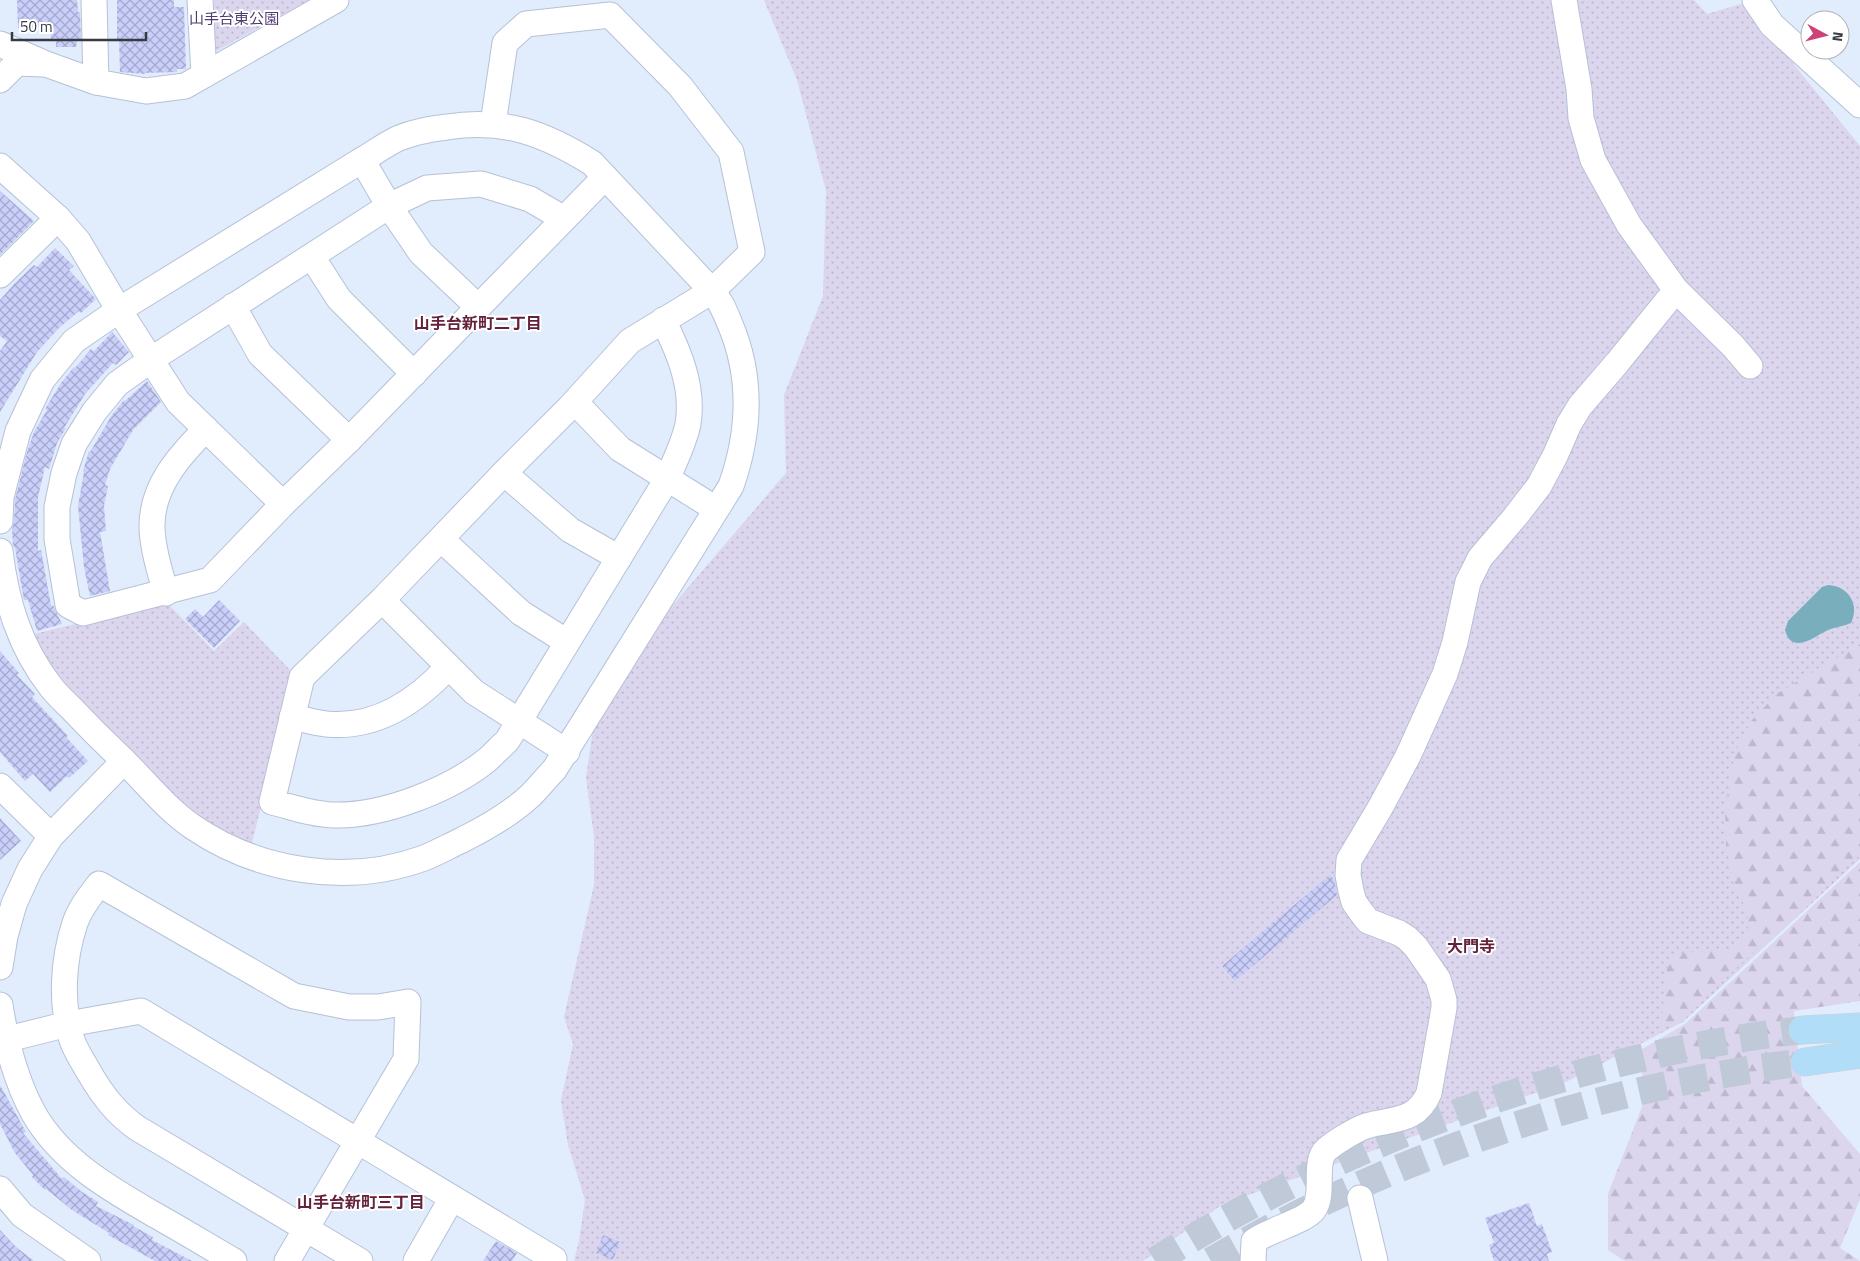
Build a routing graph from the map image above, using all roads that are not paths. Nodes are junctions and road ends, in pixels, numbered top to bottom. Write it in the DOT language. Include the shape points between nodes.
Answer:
graph roads {
  1 [pos="94,0"];
  2 [pos="200,0"];
  3 [pos="336,0"];
  4 [pos="1564,0"];
  5 [pos="1755,0"];
  6 [pos="0,44"];
  7 [pos="46,64"];
  8 [pos="204,75"];
  9 [pos="0,80"];
  10 [pos="96,82"];
  11 [pos="1860,105"];
  12 [pos="494,124"];
  13 [pos="362,160"];
  14 [pos="0,166"];
  15 [pos="605,176"];
  16 [pos="390,206"];
  17 [pos="58,218"];
  18 [pos="564,219"];
  19 [pos="312,257"];
  20 [pos="0,275"];
  21 [pos="1676,290"];
  22 [pos="712,291"];
  23 [pos="233,306"];
  24 [pos="478,307"];
  25 [pos="119,310"];
  26 [pos="663,320"];
  27 [pos="152,359"];
  28 [pos="1750,366"];
  29 [pos="414,374"];
  30 [pos="575,402"];
  31 [pos="206,429"];
  32 [pos="350,440"];
  33 [pos="504,473"];
  34 [pos="668,479"];
  35 [pos="282,504"];
  36 [pos="716,509"];
  37 [pos="0,521"];
  38 [pos="441,539"];
  39 [pos="0,551"];
  40 [pos="619,558"];
  41 [pos="166,592"];
  42 [pos="382,600"];
  43 [pos="567,642"];
  44 [pos="448,667"];
  45 [pos="292,717"];
  46 [pos="519,721"];
  47 [pos="566,752"];
  48 [pos="124,761"];
  49 [pos="0,786"];
  50 [pos="51,836"];
  51 [pos="0,967"];
  52 [pos="0,1005"];
  53 [pos="68,1024"];
  54 [pos="1860,1027"];
  55 [pos="1803,1030"];
  56 [pos="3,1040"];
  57 [pos="1860,1054"];
  58 [pos="1805,1062"];
  59 [pos="357,1142"];
  60 [pos="0,1189"];
  61 [pos="452,1198"];
  62 [pos="1360,1198"];
  63 [pos="306,1230"];
  64 [pos="88,1261"];
  65 [pos="234,1261"];
  66 [pos="287,1261"];
  67 [pos="360,1261"];
  68 [pos="416,1261"];
  69 [pos="553,1261"];
  70 [pos="1253,1261"];
  71 [pos="1375,1261"];
  1 -- 10 [label="street"];
  2 -- 8 [label="street"];
  3 -- 8 [label="street"];
  4 -- 21 [label="street" via="1581,118 1593,160 1629,225"];
  5 -- 11 [label="street" via="1772,25"];
  6 -- 7 [label="street"];
  7 -- 9 [label="street" via="17,63"];
  7 -- 10 [label="street"];
  8 -- 10 [label="street" via="186,86 146,91"];
  12 -- 13 [label="street" via="424,130 398,139"];
  12 -- 15 [label="street" via="514,127 575,152"];
  12 -- 22 [label="street" via="505,43 526,24 610,14 680,86 732,152 752,252"];
  13 -- 16 [label="street"];
  13 -- 25 [label="street"];
  14 -- 17 [label="street"];
  15 -- 18 [label="street"];
  15 -- 22 [label="street"];
  16 -- 18 [label="street" via="427,188 481,184 530,199"];
  16 -- 19 [label="street"];
  16 -- 24 [label="street" via="421,253"];
  17 -- 20 [label="street"];
  17 -- 25 [label="street" via="78,241"];
  18 -- 24 [label="street"];
  19 -- 23 [label="street"];
  19 -- 29 [label="street" via="339,299"];
  21 -- 28 [label="street"];
  21 -- 70 [label="street" via="1580,406 1539,486 1480,558 1468,582 1455,642 1444,674 1408,756 1349,860 1351,891 1361,912 1368,921 1407,938 1438,979 1444,1008 1426,1100 1416,1113 1365,1127 1326,1150 1322,1157 1315,1208 1303,1218 1265,1233 1254,1241"];
  22 -- 26 [label="street"];
  22 -- 36 [label="street" via="721,302 738,344 747,400 740,460 731,486"];
  23 -- 27 [label="street"];
  23 -- 32 [label="street" via="260,354"];
  24 -- 29 [label="street"];
  25 -- 27 [label="street"];
  25 -- 37 [label="street" via="74,341 42,380 18,431 1,497"];
  26 -- 30 [label="street" via="630,341"];
  26 -- 34 [label="street" via="684,368 688,393 688,424"];
  27 -- 31 [label="street" via="178,402"];
  27 -- 41 [label="street" via="117,384 74,444 64,473 57,539 68,604 83,613"];
  29 -- 32 [label="street"];
  30 -- 33 [label="street"];
  30 -- 34 [label="street" via="620,449"];
  31 -- 35 [label="street"];
  31 -- 41 [label="street" via="166,475 155,502 152,527"];
  32 -- 35 [label="street"];
  33 -- 38 [label="street"];
  33 -- 40 [label="street" via="570,530"];
  34 -- 36 [label="street"];
  34 -- 40 [label="street"];
  35 -- 41 [label="street" via="210,580"];
  36 -- 47 [label="street"];
  38 -- 42 [label="street"];
  38 -- 43 [label="street" via="521,613"];
  39 -- 48 [label="street" via="4,584 29,654 51,687"];
  40 -- 43 [label="street"];
  42 -- 44 [label="street"];
  42 -- 45 [label="street" via="302,677"];
  43 -- 46 [label="street"];
  44 -- 45 [label="street" via="410,703 383,716 355,724 326,724"];
  44 -- 46 [label="street" via="474,692"];
  45 -- 46 [label="street" via="272,802 334,815 366,813 402,804 458,779 488,760"];
  46 -- 47 [label="street"];
  47 -- 48 [label="street" via="531,795 481,831 423,858 363,872 324,873 255,859 225,846 192,827"];
  48 -- 50 [label="street"];
  49 -- 50 [label="street"];
  50 -- 51 [label="street" via="30,869 14,904"];
  52 -- 56 [label="street"];
  53 -- 56 [label="street"];
  53 -- 59 [label="street" via="141,1011"];
  53 -- 59 [label="street" via="65,968 70,944 75,922 99,884 294,996 349,1008 408,1002 406,1059"];
  53 -- 63 [label="street" via="83,1062 121,1116"];
  54 -- 55 [label="main road"];
  56 -- 65 [label="street" via="34,1115 56,1144 114,1191"];
  57 -- 58 [label="main road"];
  59 -- 61 [label="street"];
  59 -- 63 [label="street"];
  60 -- 64 [label="street" via="22,1215"];
  61 -- 68 [label="street"];
  61 -- 69 [label="street"];
  62 -- 71 [label="street"];
  63 -- 66 [label="street"];
  63 -- 67 [label="street"];
}
